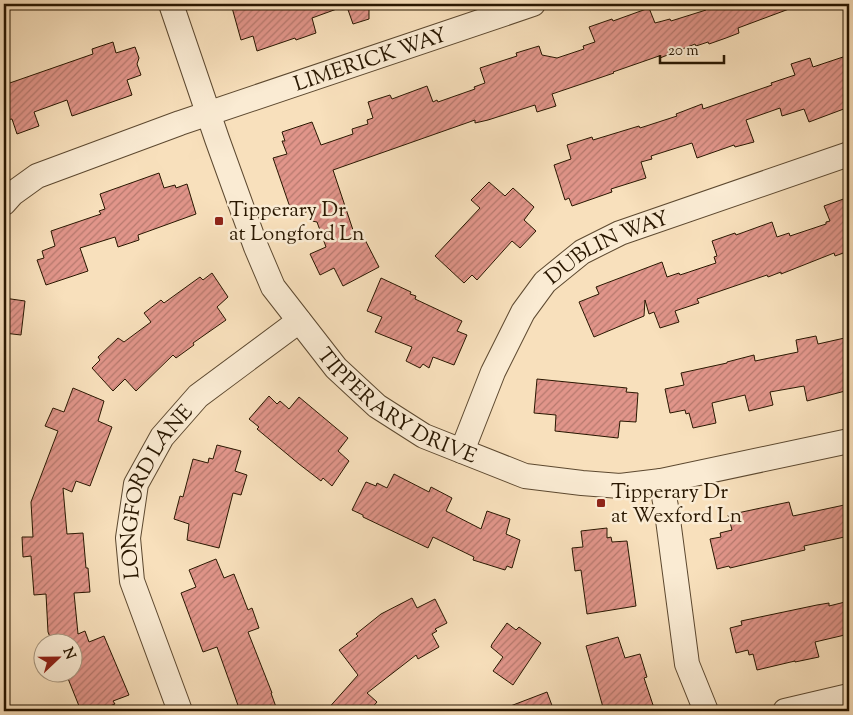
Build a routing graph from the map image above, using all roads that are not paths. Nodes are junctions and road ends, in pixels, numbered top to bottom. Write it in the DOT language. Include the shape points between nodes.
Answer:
graph roads {
  1 [pos="172,4"];
  2 [pos="533,4"];
  3 [pos="208,114"];
  4 [pos="849,154"];
  5 [pos="4,203"];
  6 [pos="298,322"];
  7 [pos="849,440"];
  8 [pos="462,451"];
  9 [pos="661,481"];
  10 [pos="849,696"];
  11 [pos="180,711"];
  12 [pos="706,711"];
  13 [pos="785,711"];
  1 -- 3 [label="street, TIPPERARY DRIVE"];
  2 -- 3 [label="street, LIMERICK WAY"];
  3 -- 5 [label="street, LIMERICK WAY" via="37,176"];
  3 -- 6 [label="street, TIPPERARY DRIVE" via="273,287"];
  4 -- 8 [label="street, DUBLIN WAY" via="620,233 582,252 546,282 522,312 492,372"];
  6 -- 8 [label="street, TIPPERARY DRIVE" via="336,368 377,406 424,436"];
  6 -- 11 [label="street, LONGFORD LANE" via="198,396 162,436 136,484 128,538 132,581"];
  7 -- 9 [label="street, TIPPERARY DRIVE"];
  8 -- 9 [label="street, TIPPERARY DRIVE" via="525,476 620,486"];
  9 -- 12 [label="street" via="687,664"];
  10 -- 13 [label="street"];
}
